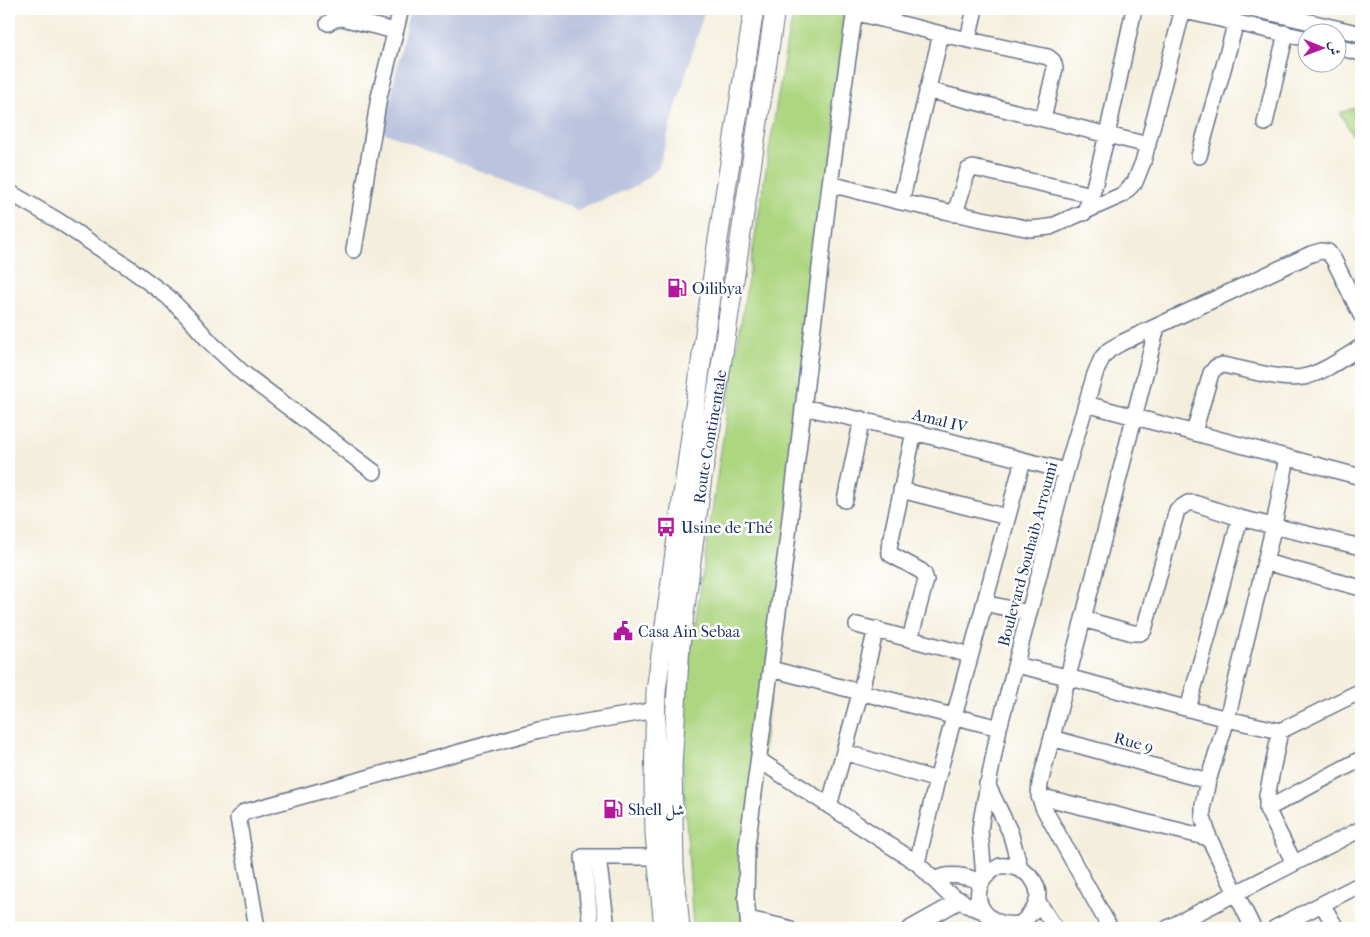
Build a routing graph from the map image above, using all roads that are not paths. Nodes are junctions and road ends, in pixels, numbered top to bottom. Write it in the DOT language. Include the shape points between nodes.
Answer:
graph roads {
  1 [pos="401,9"];
  2 [pos="754,9"];
  3 [pos="975,9"];
  4 [pos="1134,9"];
  5 [pos="1180,9"];
  6 [pos="1256,9"];
  7 [pos="854,11"];
  8 [pos="776,12"];
  9 [pos="1236,22"];
  10 [pos="328,23"];
  11 [pos="395,31"];
  12 [pos="1286,33"];
  13 [pos="941,34"];
  14 [pos="1361,34"];
  15 [pos="1298,36"];
  16 [pos="968,39"];
  17 [pos="1348,50"];
  18 [pos="1361,53"];
  19 [pos="927,90"];
  20 [pos="1043,119"];
  21 [pos="1265,123"];
  22 [pos="1107,135"];
  23 [pos="1148,145"];
  24 [pos="1199,156"];
  25 [pos="830,184"];
  26 [pos="9,192"];
  27 [pos="1092,195"];
  28 [pos="901,202"];
  29 [pos="1084,213"];
  30 [pos="955,214"];
  31 [pos="354,250"];
  32 [pos="1361,315"];
  33 [pos="1157,327"];
  34 [pos="1361,348"];
  35 [pos="1086,404"];
  36 [pos="803,407"];
  37 [pos="1134,416"];
  38 [pos="862,420"];
  39 [pos="914,432"];
  40 [pos="1194,432"];
  41 [pos="1287,457"];
  42 [pos="1023,460"];
  43 [pos="374,472"];
  44 [pos="1066,472"];
  45 [pos="1360,475"];
  46 [pos="901,490"];
  47 [pos="845,500"];
  48 [pos="1007,518"];
  49 [pos="1240,518"];
  50 [pos="1274,525"];
  51 [pos="1361,547"];
  52 [pos="1265,562"];
  53 [pos="1361,588"];
  54 [pos="984,603"];
  55 [pos="1029,613"];
  56 [pos="1083,619"];
  57 [pos="857,625"];
  58 [pos="876,630"];
  59 [pos="910,639"];
  60 [pos="970,655"];
  61 [pos="1016,665"];
  62 [pos="771,669"];
  63 [pos="1067,676"];
  64 [pos="1361,691"];
  65 [pos="860,694"];
  66 [pos="1188,709"];
  67 [pos="656,710"];
  68 [pos="954,717"];
  69 [pos="1227,719"];
  70 [pos="999,728"];
  71 [pos="1280,731"];
  72 [pos="1052,738"];
  73 [pos="844,752"];
  74 [pos="1361,759"];
  75 [pos="759,760"];
  76 [pos="936,780"];
  77 [pos="1208,781"];
  78 [pos="987,784"];
  79 [pos="1039,796"];
  80 [pos="829,806"];
  81 [pos="1267,809"];
  82 [pos="1361,829"];
  83 [pos="1209,838"];
  84 [pos="590,857"];
  85 [pos="657,857"];
  86 [pos="917,864"];
  87 [pos="1294,864"];
  88 [pos="1020,868"];
  89 [pos="934,880"];
  90 [pos="983,880"];
  91 [pos="1361,884"];
  92 [pos="1236,893"];
  93 [pos="961,900"];
  94 [pos="1037,900"];
  95 [pos="1322,904"];
  96 [pos="983,911"];
  97 [pos="748,923"];
  98 [pos="1017,927"];
  99 [pos="257,928"];
  100 [pos="591,928"];
  101 [pos="607,928"];
  102 [pos="664,928"];
  103 [pos="680,928"];
  104 [pos="788,928"];
  105 [pos="911,928"];
  106 [pos="1055,928"];
  107 [pos="1110,928"];
  108 [pos="1168,928"];
  109 [pos="1253,928"];
  110 [pos="1275,928"];
  111 [pos="1336,928"];
  1 -- 11 [label="street"];
  2 -- 67 [label="main road, Route Continentale" via="685,474"];
  3 -- 16 [label="street"];
  4 -- 22 [label="street"];
  5 -- 9 [label="street"];
  5 -- 23 [label="street"];
  6 -- 14 [label="street"];
  7 -- 13 [label="street"];
  7 -- 25 [label="street"];
  8 -- 103 [label="main road, Route Continentale" via="702,477 680,645 672,766 674,865"];
  9 -- 12 [label="street"];
  9 -- 24 [label="street"];
  10 -- 11 [label="street" via="342,18"];
  11 -- 31 [label="street" via="379,97"];
  12 -- 15 [label="street"];
  12 -- 21 [label="street"];
  13 -- 16 [label="street"];
  13 -- 19 [label="street"];
  16 -- 20 [label="street" via="1054,61"];
  17 -- 18 [label="street"];
  19 -- 20 [label="street"];
  19 -- 28 [label="street"];
  20 -- 22 [label="street"];
  22 -- 23 [label="street"];
  22 -- 27 [label="street"];
  23 -- 29 [label="street" via="1139,173 1128,190"];
  25 -- 28 [label="street"];
  25 -- 36 [label="street"];
  26 -- 43 [label="street" via="65,225 167,296 243,373"];
  27 -- 29 [label="street"];
  27 -- 30 [label="street" via="972,168 968,170"];
  28 -- 30 [label="street"];
  29 -- 30 [label="street" via="1050,227 1030,229"];
  32 -- 33 [label="street, Boulevard Souhaib Arroumi" via="1334,260 1328,252 1321,251"];
  33 -- 35 [label="street, Boulevard Souhaib Arroumi" via="1109,350 1095,374"];
  33 -- 37 [label="street"];
  34 -- 40 [label="street" via="1303,377 1290,378 1223,365 1216,367 1210,373"];
  35 -- 37 [label="street"];
  35 -- 44 [label="street, Boulevard Souhaib Arroumi"];
  36 -- 38 [label="street, Amal IV"];
  36 -- 62 [label="street"];
  37 -- 40 [label="street"];
  37 -- 56 [label="street"];
  38 -- 39 [label="street, Amal IV"];
  38 -- 47 [label="street"];
  39 -- 42 [label="street, Amal IV"];
  39 -- 46 [label="street"];
  40 -- 41 [label="street"];
  41 -- 45 [label="street"];
  41 -- 50 [label="street"];
  42 -- 44 [label="street, Amal IV"];
  42 -- 48 [label="street"];
  44 -- 55 [label="street, Boulevard Souhaib Arroumi"];
  46 -- 48 [label="street"];
  46 -- 59 [label="street" via="890,554 921,571 926,580"];
  48 -- 54 [label="street"];
  49 -- 50 [label="street"];
  49 -- 56 [label="street" via="1194,503 1177,510 1148,619 1140,633"];
  49 -- 66 [label="street"];
  50 -- 51 [label="street"];
  50 -- 52 [label="street"];
  52 -- 53 [label="street"];
  52 -- 69 [label="street"];
  54 -- 55 [label="street"];
  54 -- 60 [label="street"];
  55 -- 61 [label="street, Boulevard Souhaib Arroumi"];
  56 -- 63 [label="street"];
  57 -- 58 [label="street"];
  58 -- 59 [label="street"];
  58 -- 65 [label="street"];
  59 -- 60 [label="street"];
  60 -- 68 [label="street"];
  61 -- 63 [label="street"];
  61 -- 70 [label="street, Boulevard Souhaib Arroumi"];
  62 -- 65 [label="street"];
  62 -- 75 [label="street"];
  63 -- 66 [label="street"];
  63 -- 72 [label="street"];
  64 -- 71 [label="street"];
  65 -- 68 [label="street"];
  65 -- 73 [label="street"];
  66 -- 69 [label="street"];
  67 -- 85 [label="main road, Route Continentale" via="654,784"];
  67 -- 99 [label="street" via="539,730 245,812 238,818"];
  68 -- 70 [label="street"];
  68 -- 76 [label="street"];
  69 -- 71 [label="street"];
  69 -- 77 [label="street"];
  70 -- 78 [label="street, Boulevard Souhaib Arroumi"];
  71 -- 81 [label="street"];
  72 -- 77 [label="street, Rue 9"];
  72 -- 79 [label="street"];
  73 -- 76 [label="street"];
  73 -- 80 [label="street"];
  74 -- 81 [label="street"];
  75 -- 80 [label="street"];
  75 -- 97 [label="street" via="747,846"];
  76 -- 86 [label="street"];
  77 -- 83 [label="street" via="1203,817"];
  78 -- 88 [label="street" via="1010,832"];
  78 -- 90 [label="street, Boulevard Souhaib Arroumi" via="980,830"];
  79 -- 83 [label="street"];
  79 -- 107 [label="street" via="1042,808"];
  80 -- 86 [label="street"];
  81 -- 87 [label="street"];
  82 -- 87 [label="street"];
  83 -- 92 [label="street"];
  84 -- 85 [label="street"];
  84 -- 100 [label="street"];
  84 -- 101 [label="street"];
  85 -- 102 [label="main road, Route Continentale"];
  86 -- 89 [label="street"];
  87 -- 92 [label="street"];
  88 -- 90 [label="street" via="1000,866"];
  88 -- 94 [label="street" via="1034,881"];
  89 -- 90 [label="street" via="955,875"];
  89 -- 93 [label="street"];
  90 -- 96 [label="street" via="978,894"];
  91 -- 95 [label="street"];
  92 -- 108 [label="street"];
  92 -- 109 [label="street"];
  93 -- 96 [label="street"];
  93 -- 105 [label="street"];
  94 -- 98 [label="street" via="1029,916"];
  94 -- 106 [label="street"];
  95 -- 110 [label="street"];
  95 -- 111 [label="street"];
  96 -- 98 [label="street" via="996,922"];
  97 -- 104 [label="street"];
}
